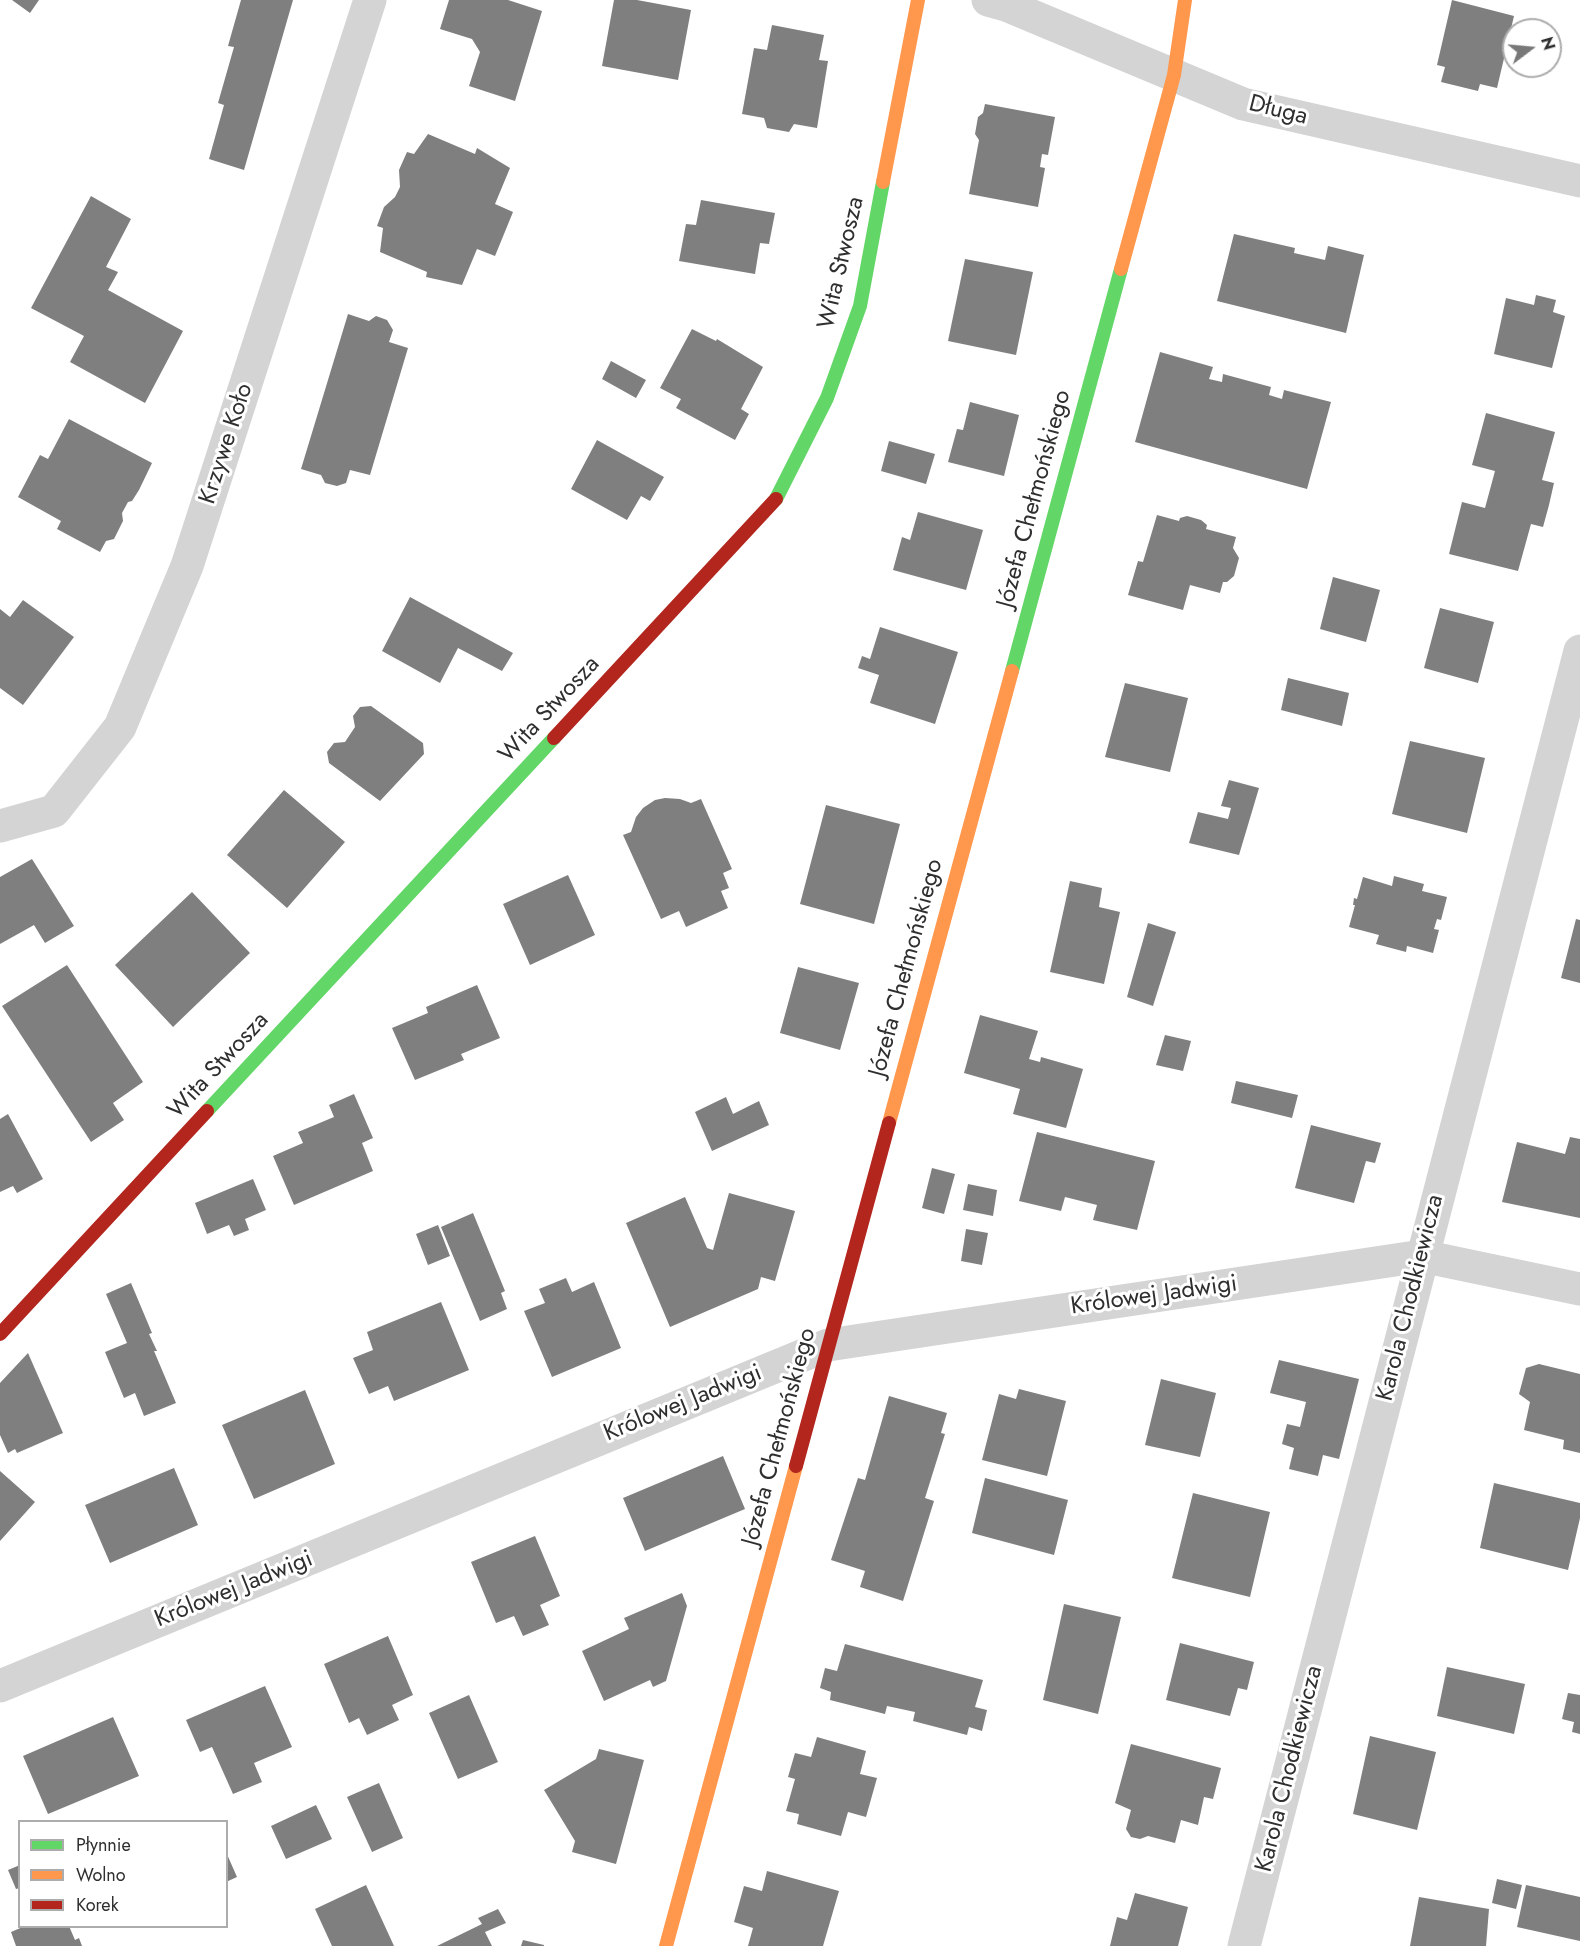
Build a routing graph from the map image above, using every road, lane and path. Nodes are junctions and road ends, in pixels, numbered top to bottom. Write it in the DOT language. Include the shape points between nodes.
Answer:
graph roads {
  1 [pos="370,0"];
  2 [pos="918,0"];
  3 [pos="988,0"];
  4 [pos="1185,0"];
  5 [pos="1174,75"];
  6 [pos="1580,181"];
  7 [pos="1580,651"];
  8 [pos="0,826"];
  9 [pos="1422,1256"];
  10 [pos="1580,1289"];
  11 [pos="0,1334"];
  12 [pos="828,1345"];
  13 [pos="0,1686"];
  14 [pos="666,1946"];
  15 [pos="1244,1946"];
  1 -- 8 [label="street, Krzywe Koło" via="187,566 120,727 54,811"];
  2 -- 11 [label="street, Wita Stwosza" via="860,306 827,398 780,495"];
  3 -- 5 [label="street, Długa"];
  4 -- 5 [label="street, Józefa Chełmońskiego"];
  5 -- 6 [label="street, Długa" via="1244,104"];
  5 -- 12 [label="street, Józefa Chełmońskiego"];
  7 -- 9 [label="street, Karola Chodkiewicza"];
  9 -- 10 [label="street, Królowej Jadwigi"];
  9 -- 12 [label="street, Królowej Jadwigi"];
  9 -- 15 [label="street, Karola Chodkiewicza"];
  12 -- 13 [label="street, Królowej Jadwigi"];
  12 -- 14 [label="street, Józefa Chełmońskiego"];
}
